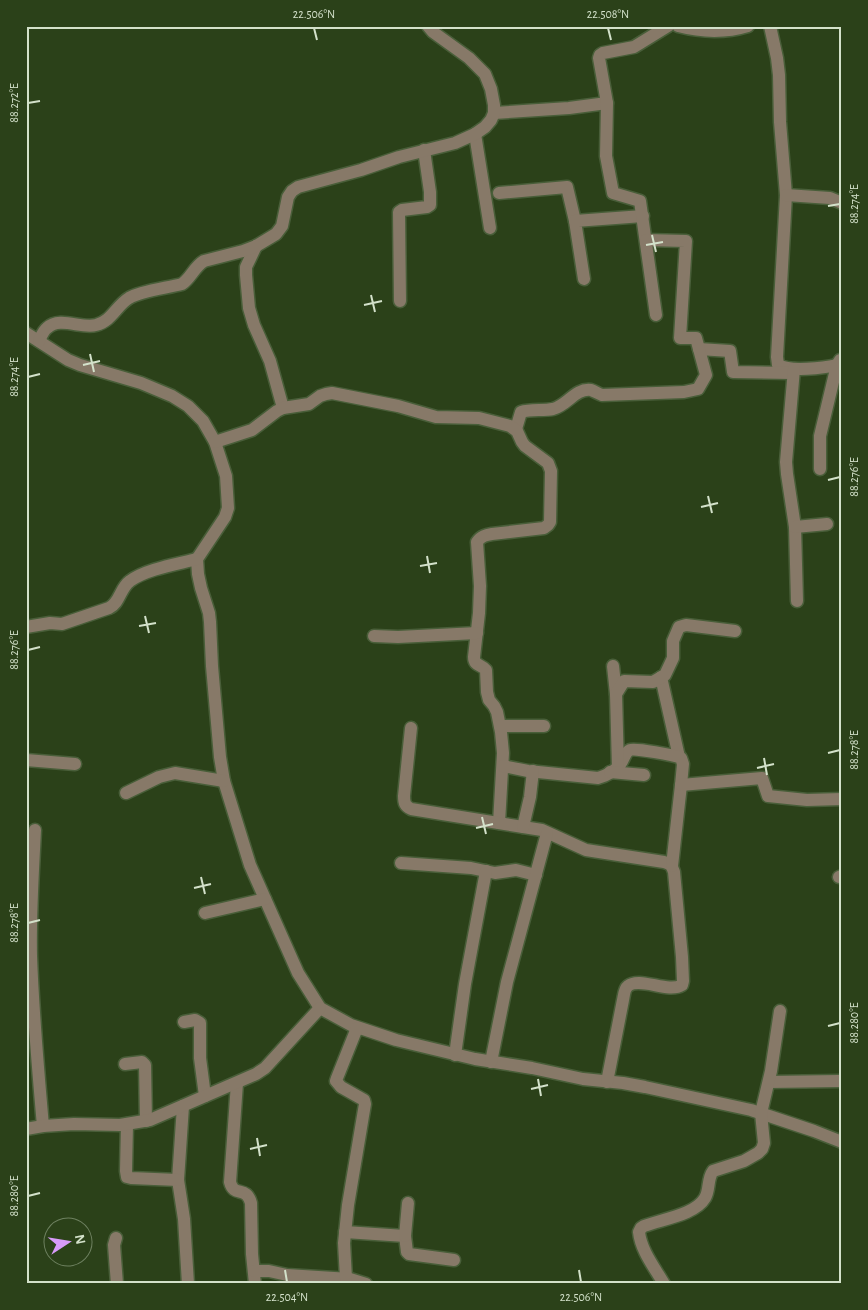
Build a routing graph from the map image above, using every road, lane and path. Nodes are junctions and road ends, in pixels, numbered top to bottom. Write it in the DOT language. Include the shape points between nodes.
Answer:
graph roads {
  1 [pos="428,26"];
  2 [pos="668,26"];
  3 [pos="678,26"];
  4 [pos="748,26"];
  5 [pos="770,26"];
  6 [pos="607,104"];
  7 [pos="494,112"];
  8 [pos="475,134"];
  9 [pos="424,150"];
  10 [pos="499,193"];
  11 [pos="786,195"];
  12 [pos="842,204"];
  13 [pos="643,216"];
  14 [pos="575,221"];
  15 [pos="490,228"];
  16 [pos="646,240"];
  17 [pos="256,246"];
  18 [pos="584,279"];
  19 [pos="400,301"];
  20 [pos="656,315"];
  21 [pos="26,333"];
  22 [pos="39,341"];
  23 [pos="699,349"];
  24 [pos="839,362"];
  25 [pos="794,371"];
  26 [pos="283,408"];
  27 [pos="516,429"];
  28 [pos="215,442"];
  29 [pos="820,469"];
  30 [pos="827,524"];
  31 [pos="795,527"];
  32 [pos="197,559"];
  33 [pos="797,601"];
  34 [pos="26,627"];
  35 [pos="735,631"];
  36 [pos="477,633"];
  37 [pos="374,636"];
  38 [pos="613,666"];
  39 [pos="661,678"];
  40 [pos="616,694"];
  41 [pos="500,726"];
  42 [pos="544,726"];
  43 [pos="411,728"];
  44 [pos="678,757"];
  45 [pos="26,760"];
  46 [pos="75,764"];
  47 [pos="503,766"];
  48 [pos="614,770"];
  49 [pos="533,771"];
  50 [pos="644,775"];
  51 [pos="224,781"];
  52 [pos="681,785"];
  53 [pos="126,792"];
  54 [pos="842,799"];
  55 [pos="499,823"];
  56 [pos="523,827"];
  57 [pos="35,830"];
  58 [pos="548,833"];
  59 [pos="401,863"];
  60 [pos="672,866"];
  61 [pos="486,871"];
  62 [pos="536,875"];
  63 [pos="29,884"];
  64 [pos="265,899"];
  65 [pos="205,913"];
  66 [pos="320,1008"];
  67 [pos="780,1011"];
  68 [pos="30,1015"];
  69 [pos="184,1022"];
  70 [pos="357,1028"];
  71 [pos="455,1054"];
  72 [pos="492,1062"];
  73 [pos="125,1064"];
  74 [pos="839,1081"];
  75 [pos="607,1082"];
  76 [pos="769,1082"];
  77 [pos="237,1083"];
  78 [pos="205,1096"];
  79 [pos="183,1106"];
  80 [pos="761,1113"];
  81 [pos="146,1121"];
  82 [pos="127,1124"];
  83 [pos="43,1126"];
  84 [pos="26,1129"];
  85 [pos="842,1142"];
  86 [pos="178,1180"];
  87 [pos="408,1203"];
  88 [pos="345,1232"];
  89 [pos="406,1236"];
  90 [pos="116,1238"];
  91 [pos="454,1260"];
  92 [pos="255,1277"];
  93 [pos="287,1280"];
  94 [pos="355,1281"];
  95 [pos="185,1283"];
  96 [pos="117,1284"];
  97 [pos="664,1284"];
  1 -- 7 [label="street" via="485,74"];
  2 -- 6 [label="street" via="634,47 600,55"];
  3 -- 4 [label="street" via="722,31"];
  5 -- 11 [label="street" via="779,75"];
  6 -- 7 [label="street"];
  6 -- 13 [label="street" via="606,156 613,193 640,201"];
  7 -- 8 [label="street" via="485,127"];
  8 -- 9 [label="street" via="455,143"];
  8 -- 15 [label="street"];
  9 -- 17 [label="street" via="298,187 288,197 282,226 276,234"];
  9 -- 19 [label="street" via="430,205 399,212"];
  10 -- 14 [label="street" via="568,187"];
  11 -- 12 [label="street" via="830,198"];
  11 -- 25 [label="street" via="776,357 778,365"];
  13 -- 14 [label="street"];
  13 -- 16 [label="street"];
  14 -- 18 [label="street"];
  16 -- 20 [label="street"];
  16 -- 23 [label="street" via="686,241 680,338 696,338"];
  17 -- 22 [label="street" via="198,264 188,281 182,284 134,296 105,322 94,326 60,323 50,326"];
  17 -- 26 [label="street" via="246,267 249,308 270,361"];
  21 -- 22 [label="street"];
  22 -- 28 [label="street" via="80,365 172,396 203,421"];
  23 -- 25 [label="street" via="730,351 733,372"];
  23 -- 27 [label="street" via="706,375 698,389 602,395 591,390 581,392 558,407 521,412"];
  24 -- 25 [label="street" via="825,368"];
  24 -- 29 [label="street" via="820,436"];
  25 -- 31 [label="street" via="786,474"];
  26 -- 27 [label="street" via="309,404 332,393 436,417 479,418"];
  26 -- 28 [label="street" via="252,430"];
  27 -- 36 [label="street" via="526,446 550,467 550,522 544,528 480,538 477,547 480,586"];
  28 -- 32 [label="street" via="226,476 228,508"];
  30 -- 31 [label="street"];
  31 -- 33 [label="street"];
  32 -- 34 [label="street" via="137,577 126,585 116,603 109,608 62,624"];
  32 -- 51 [label="street" via="209,613"];
  35 -- 39 [label="street" via="679,627 673,658 666,675"];
  36 -- 37 [label="street"];
  36 -- 41 [label="street" via="474,660 486,670 488,697"];
  38 -- 40 [label="street"];
  39 -- 40 [label="street" via="653,682 624,681"];
  39 -- 44 [label="street"];
  40 -- 48 [label="street"];
  41 -- 42 [label="street"];
  41 -- 47 [label="street"];
  43 -- 55 [label="street" via="404,796 406,806"];
  44 -- 48 [label="street" via="630,750"];
  44 -- 52 [label="street" via="682,760"];
  45 -- 46 [label="street"];
  47 -- 49 [label="street"];
  47 -- 55 [label="street"];
  48 -- 49 [label="street" via="593,778"];
  48 -- 50 [label="street"];
  49 -- 56 [label="street"];
  51 -- 53 [label="street" via="175,773 159,776"];
  51 -- 64 [label="street" via="250,865"];
  52 -- 54 [label="street" via="762,778 768,796"];
  52 -- 60 [label="street"];
  55 -- 56 [label="street"];
  56 -- 58 [label="street"];
  57 -- 63 [label="street"];
  58 -- 60 [label="street" via="586,850"];
  58 -- 62 [label="street"];
  59 -- 61 [label="street"];
  60 -- 75 [label="street" via="682,985 675,988 639,983 628,986"];
  61 -- 62 [label="street" via="516,870"];
  61 -- 71 [label="street"];
  62 -- 72 [label="street" via="508,982"];
  63 -- 68 [label="street"];
  64 -- 65 [label="street"];
  64 -- 66 [label="street" via="298,973"];
  66 -- 70 [label="street"];
  66 -- 77 [label="street" via="265,1068"];
  67 -- 76 [label="street"];
  68 -- 83 [label="street"];
  69 -- 78 [label="street" via="195,1020 200,1023"];
  70 -- 71 [label="street"];
  70 -- 88 [label="street" via="336,1081 364,1100 365,1104"];
  71 -- 72 [label="street"];
  72 -- 75 [label="street"];
  73 -- 81 [label="street" via="142,1062 146,1065"];
  74 -- 76 [label="street"];
  75 -- 80 [label="street" via="645,1087"];
  76 -- 80 [label="street"];
  77 -- 78 [label="street"];
  77 -- 92 [label="street" via="230,1182 235,1191 249,1196"];
  78 -- 79 [label="street"];
  79 -- 81 [label="street"];
  79 -- 86 [label="street"];
  80 -- 85 [label="street"];
  80 -- 97 [label="street" via="764,1142 758,1153 713,1172 704,1199 695,1208 641,1228 641,1242"];
  81 -- 82 [label="street"];
  82 -- 83 [label="street"];
  82 -- 86 [label="street" via="127,1177"];
  83 -- 84 [label="street"];
  86 -- 95 [label="street" via="184,1218"];
  87 -- 89 [label="street"];
  88 -- 89 [label="street"];
  88 -- 94 [label="street" via="344,1260"];
  89 -- 91 [label="street" via="409,1254"];
  90 -- 96 [label="street"];
  92 -- 93 [label="street" via="269,1271"];
  93 -- 94 [label="street"];
}
